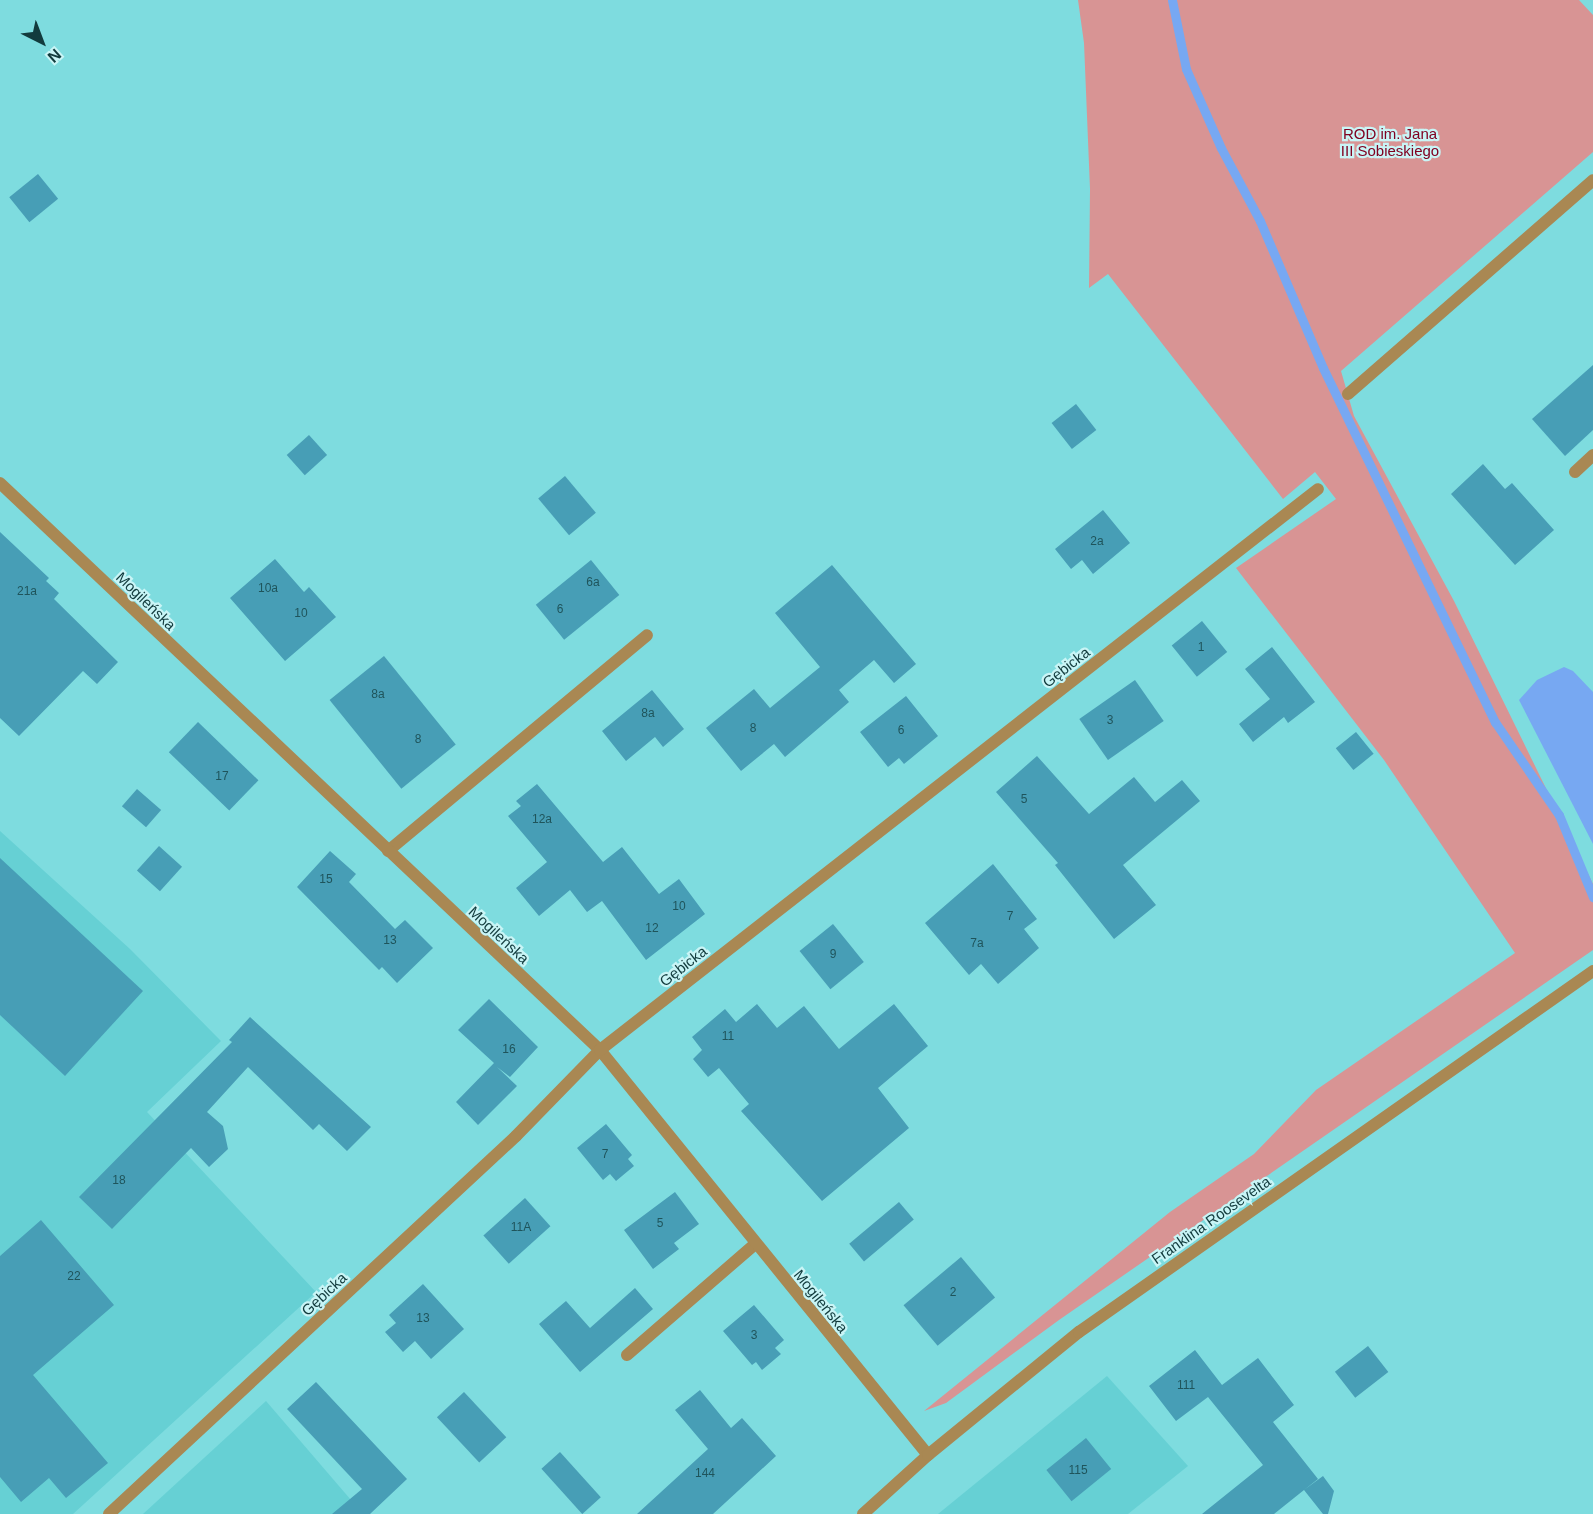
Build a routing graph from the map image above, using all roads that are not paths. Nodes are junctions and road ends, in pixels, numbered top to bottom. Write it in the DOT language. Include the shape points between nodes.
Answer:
graph roads {
  1 [pos="1593,180"];
  2 [pos="1348,394"];
  3 [pos="1593,455"];
  4 [pos="1575,472"];
  5 [pos="0,483"];
  6 [pos="1318,489"];
  7 [pos="647,635"];
  8 [pos="388,851"];
  9 [pos="1593,971"];
  10 [pos="600,1050"];
  11 [pos="755,1244"];
  12 [pos="627,1354"];
  13 [pos="928,1455"];
  14 [pos="109,1514"];
  15 [pos="864,1514"];
  1 -- 2 [label="street"];
  3 -- 4 [label="street"];
  5 -- 8 [label="street, Mogileńska"];
  6 -- 10 [label="street, Gębicka"];
  7 -- 8 [label="street"];
  8 -- 10 [label="street, Mogileńska"];
  9 -- 13 [label="street, Franklina Roosevelta" via="1079,1332"];
  10 -- 11 [label="street, Mogileńska"];
  10 -- 14 [label="street, Gębicka" via="516,1136"];
  11 -- 12 [label="street"];
  11 -- 13 [label="street, Mogileńska"];
  13 -- 15 [label="street, Franklina Roosevelta"];
}
